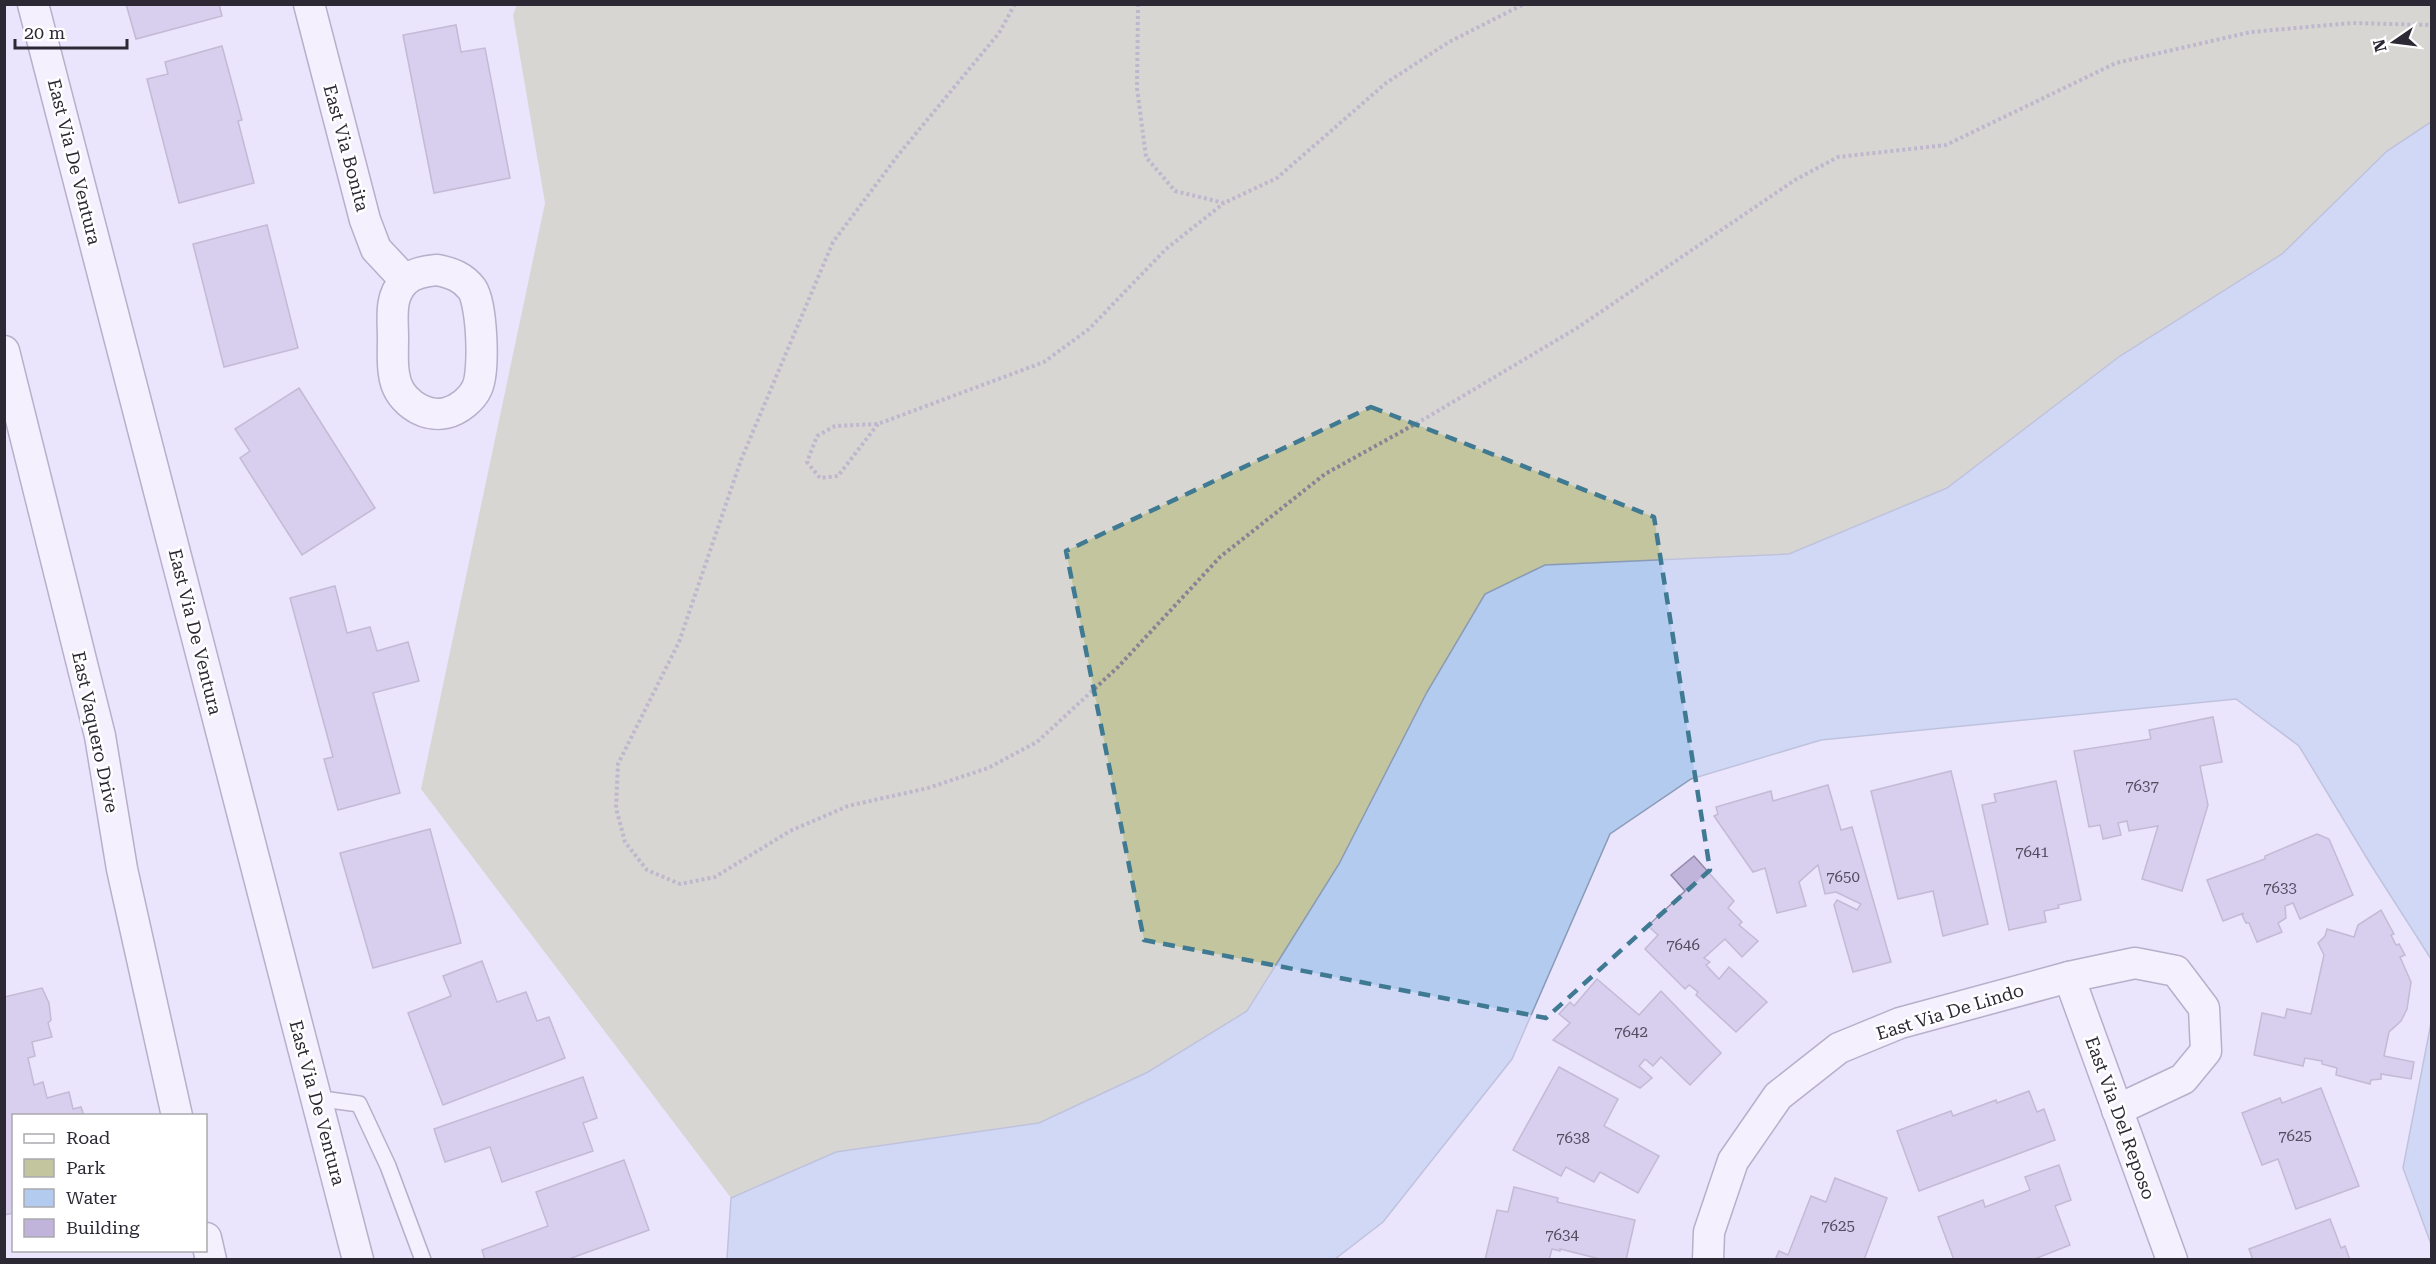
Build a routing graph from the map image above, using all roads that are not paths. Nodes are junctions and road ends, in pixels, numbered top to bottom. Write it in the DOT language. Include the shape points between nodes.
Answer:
graph roads {
  1 [pos="33,4"];
  2 [pos="309,4"];
  3 [pos="405,280"];
  4 [pos="4,351"];
  5 [pos="2069,977"];
  6 [pos="315,1098"];
  7 [pos="2117,1110"];
  8 [pos="177,1114"];
  9 [pos="207,1242"];
  10 [pos="211,1260"];
  11 [pos="358,1260"];
  12 [pos="423,1260"];
  13 [pos="1708,1260"];
  14 [pos="2172,1260"];
  1 -- 6 [label="street, East Via De Ventura"];
  2 -- 3 [label="street, East Via Bonita" via="365,220 376,249"];
  3 -- 3 [label="street" via="393,304 394,375 398,389 420,410 447,412 470,399 481,374 478,304 465,281 452,273 422,271"];
  4 -- 8 [label="street, East Vaquero Drive" via="100,736 122,869"];
  5 -- 7 [label="street, East Via Del Reposo"];
  5 -- 7 [label="street, East Via De Lindo" via="2135,963 2176,971 2204,1008 2206,1051 2183,1079"];
  5 -- 13 [label="street, East Via De Lindo" via="1900,1023 1839,1048 1813,1068 1778,1096 1732,1161 1709,1232"];
  6 -- 11 [label="street, East Via De Ventura"];
  6 -- 12 [label="lane" via="359,1104 388,1166"];
  7 -- 14 [label="street, East Via Del Reposo"];
  9 -- 10 [label="street"];
}
